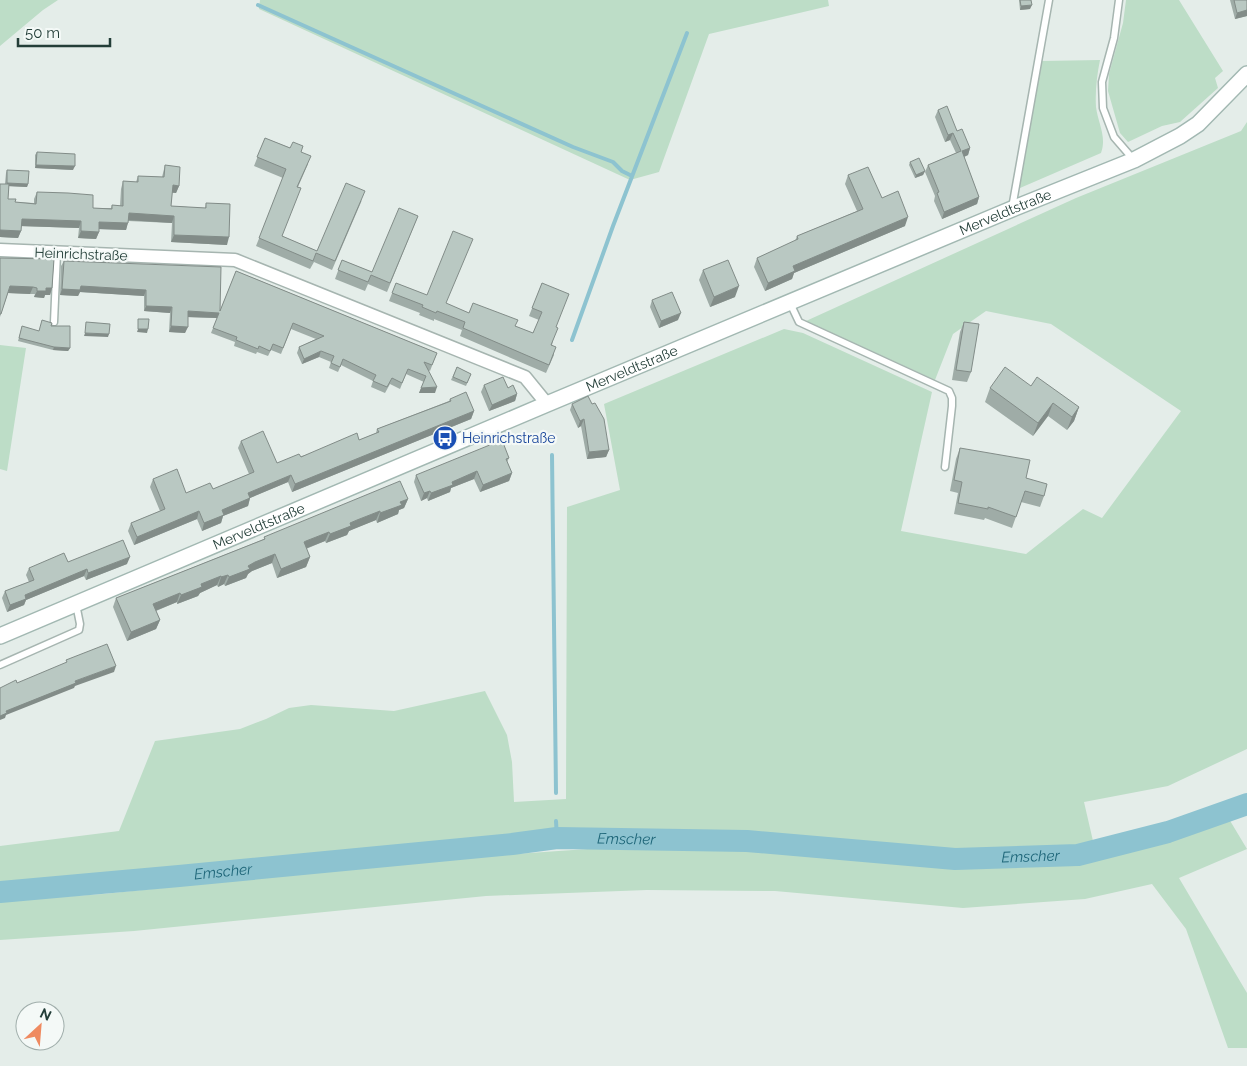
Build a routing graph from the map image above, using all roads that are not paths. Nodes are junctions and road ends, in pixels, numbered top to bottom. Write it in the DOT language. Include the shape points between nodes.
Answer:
graph roads {
  1 [pos="1049,0"];
  2 [pos="1119,0"];
  3 [pos="1247,74"];
  4 [pos="1134,160"];
  5 [pos="1012,209"];
  6 [pos="0,250"];
  7 [pos="57,253"];
  8 [pos="789,302"];
  9 [pos="54,322"];
  10 [pos="547,404"];
  11 [pos="945,467"];
  12 [pos="76,604"];
  13 [pos="0,636"];
  14 [pos="0,665"];
  1 -- 5 [label="lane"];
  2 -- 4 [label="lane" via="1114,38 1102,82 1103,108 1114,137"];
  3 -- 4 [label="main road, Merveldtstraße" via="1198,124"];
  4 -- 5 [label="main road, Merveldtstraße"];
  5 -- 8 [label="main road, Merveldtstraße"];
  6 -- 7 [label="street, Heinrichstraße"];
  7 -- 9 [label="lane"];
  7 -- 10 [label="street, Heinrichstraße" via="235,260 525,377"];
  8 -- 10 [label="main road, Merveldtstraße"];
  8 -- 11 [label="lane" via="799,322 949,391 952,406"];
  10 -- 12 [label="main road, Merveldtstraße"];
  12 -- 13 [label="main road, Merveldtstraße"];
  12 -- 14 [label="lane" via="79,630"];
}
